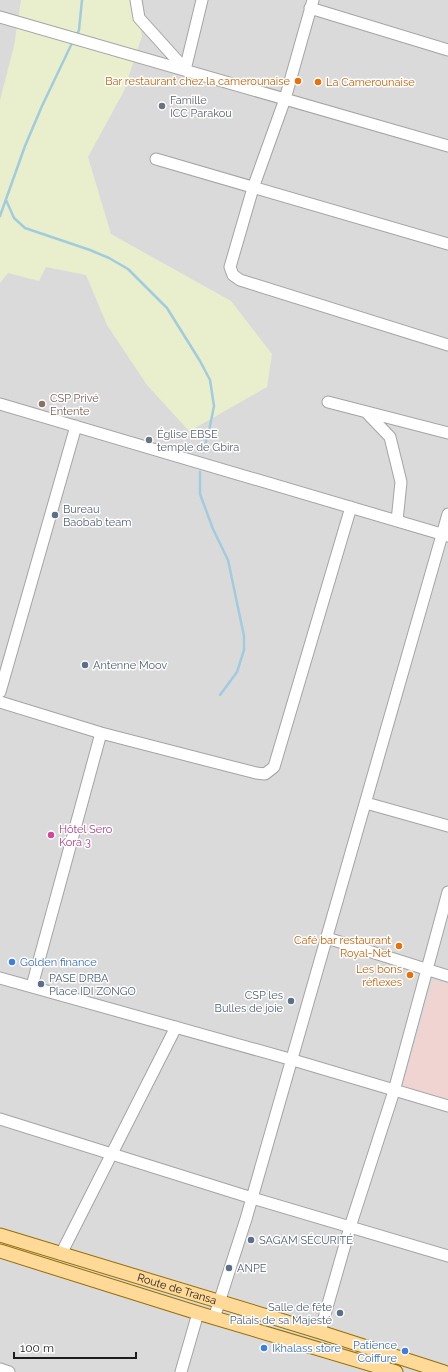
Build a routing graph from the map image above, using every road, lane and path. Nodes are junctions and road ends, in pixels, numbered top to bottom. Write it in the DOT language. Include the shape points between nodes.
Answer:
graph roads {
  1 [pos="136,0"];
  2 [pos="202,0"];
  3 [pos="311,4"];
  4 [pos="0,17"];
  5 [pos="448,50"];
  6 [pos="185,70"];
  7 [pos="285,99"];
  8 [pos="448,146"];
  9 [pos="156,160"];
  10 [pos="253,188"];
  11 [pos="448,244"];
  12 [pos="448,345"];
  13 [pos="328,402"];
  14 [pos="0,404"];
  15 [pos="366,412"];
  16 [pos="76,426"];
  17 [pos="448,433"];
  18 [pos="351,508"];
  19 [pos="448,514"];
  20 [pos="397,521"];
  21 [pos="445,535"];
  22 [pos="0,691"];
  23 [pos="0,702"];
  24 [pos="101,733"];
  25 [pos="366,803"];
  26 [pos="448,826"];
  27 [pos="448,892"];
  28 [pos="327,938"];
  29 [pos="426,970"];
  30 [pos="448,976"];
  31 [pos="0,978"];
  32 [pos="32,986"];
  33 [pos="176,1028"];
  34 [pos="293,1060"];
  35 [pos="394,1091"];
  36 [pos="448,1106"];
  37 [pos="0,1119"];
  38 [pos="112,1154"];
  39 [pos="252,1198"];
  40 [pos="350,1227"];
  41 [pos="0,1235"];
  42 [pos="0,1251"];
  43 [pos="61,1254"];
  44 [pos="448,1256"];
  45 [pos="220,1303"];
  46 [pos="198,1313"];
  47 [pos="214,1318"];
  48 [pos="320,1332"];
  49 [pos="0,1369"];
  50 [pos="9,1372"];
  51 [pos="181,1372"];
  52 [pos="396,1372"];
  53 [pos="444,1372"];
  1 -- 6 [label="street" via="139,18"];
  2 -- 6 [label="street"];
  3 -- 5 [label="street"];
  3 -- 7 [label="street"];
  4 -- 6 [label="street"];
  6 -- 7 [label="street"];
  7 -- 8 [label="street"];
  7 -- 10 [label="street"];
  9 -- 10 [label="street"];
  10 -- 11 [label="street"];
  10 -- 12 [label="street" via="230,267 233,275 240,280"];
  13 -- 15 [label="street"];
  14 -- 16 [label="street"];
  15 -- 17 [label="street"];
  15 -- 20 [label="street" via="390,438 401,482"];
  16 -- 18 [label="street"];
  16 -- 22 [label="street"];
  18 -- 20 [label="street"];
  18 -- 24 [label="street" via="274,767 265,774 256,774"];
  19 -- 21 [label="street"];
  20 -- 21 [label="street"];
  21 -- 25 [label="street"];
  23 -- 24 [label="street"];
  24 -- 32 [label="street"];
  25 -- 26 [label="street"];
  25 -- 28 [label="street"];
  27 -- 29 [label="street"];
  28 -- 29 [label="street"];
  28 -- 34 [label="street"];
  29 -- 30 [label="street"];
  29 -- 35 [label="street"];
  31 -- 32 [label="street"];
  32 -- 33 [label="street"];
  33 -- 34 [label="street"];
  33 -- 38 [label="street"];
  34 -- 35 [label="street"];
  34 -- 39 [label="street"];
  35 -- 36 [label="street"];
  35 -- 40 [label="street"];
  37 -- 38 [label="street"];
  38 -- 39 [label="street"];
  38 -- 43 [label="street"];
  39 -- 40 [label="street"];
  39 -- 45 [label="street"];
  40 -- 44 [label="street"];
  40 -- 48 [label="street"];
  41 -- 43 [label="main road, Route de Transa"];
  42 -- 46 [label="main road, Route de Transa"];
  43 -- 45 [label="main road, Route de Transa"];
  45 -- 47 [label="street"];
  45 -- 48 [label="main road, Route de Transa"];
  46 -- 47 [label="main road, Route de Transa"];
  46 -- 51 [label="street"];
  47 -- 52 [label="main road, Route de Transa"];
  48 -- 53 [label="main road, Route de Transa"];
  49 -- 50 [label="street"];
}
